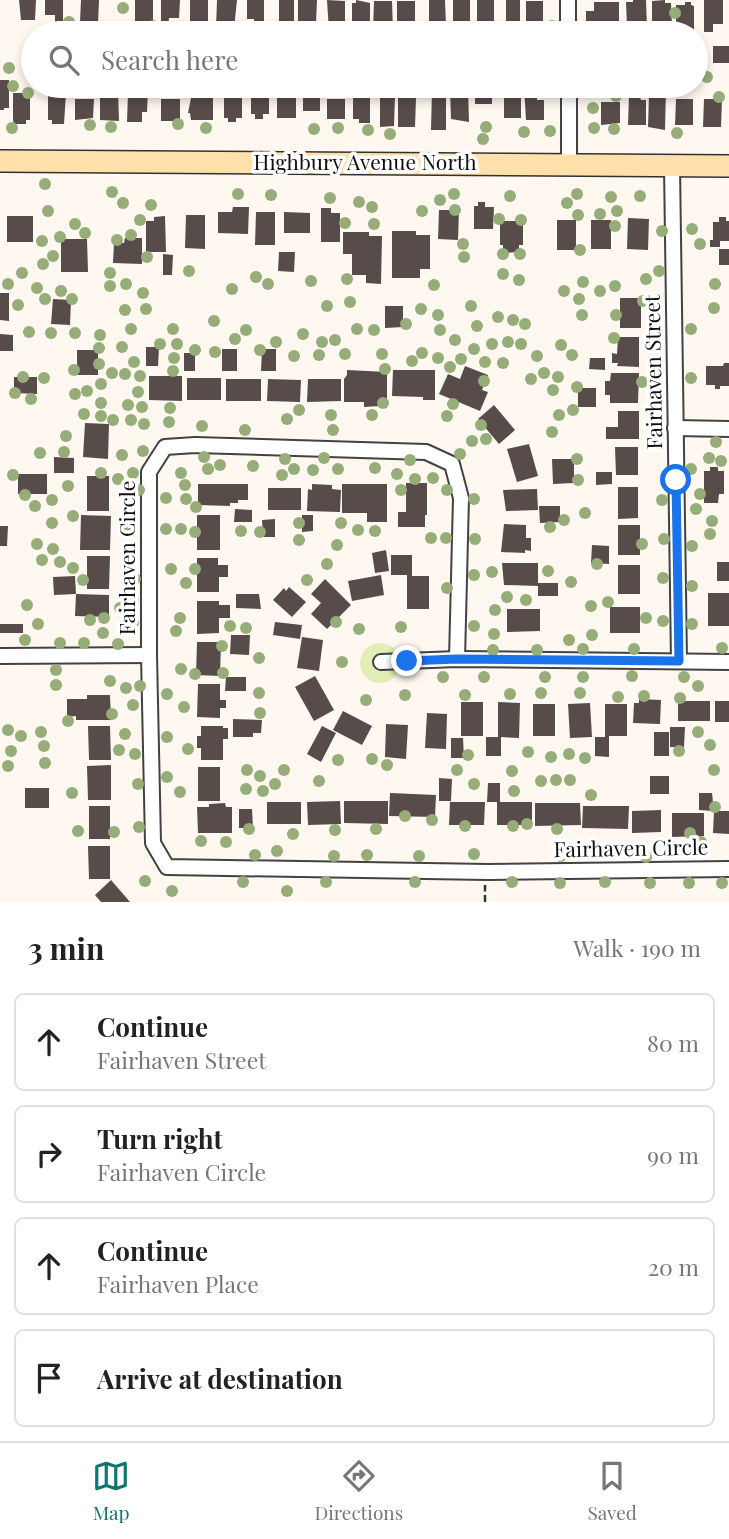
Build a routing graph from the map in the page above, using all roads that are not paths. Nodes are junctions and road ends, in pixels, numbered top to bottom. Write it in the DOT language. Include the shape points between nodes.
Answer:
graph roads {
  1 [pos="568,0"];
  2 [pos="568,21"];
  3 [pos="569,98"];
  4 [pos="0,161"];
  5 [pos="569,164"];
  6 [pos="672,166"];
  7 [pos="729,166"];
  8 [pos="675,428"];
  9 [pos="729,429"];
  10 [pos="149,655"];
  11 [pos="0,656"];
  12 [pos="457,659"];
  13 [pos="679,661"];
  14 [pos="382,662"];
  15 [pos="729,662"];
  16 [pos="729,869"];
  1 -- 2 [label="street"];
  3 -- 5 [label="street"];
  4 -- 5 [label="main road, Highbury Avenue North"];
  5 -- 6 [label="main road, Highbury Avenue North"];
  6 -- 7 [label="main road, Highbury Avenue North"];
  6 -- 8 [label="street, Fairhaven Street"];
  8 -- 9 [label="street"];
  8 -- 13 [label="street, Fairhaven Street"];
  10 -- 11 [label="street"];
  10 -- 12 [label="street, Fairhaven Circle" via="149,472 165,447 195,445 426,452 453,464 461,498"];
  10 -- 16 [label="street, Fairhaven Circle" via="153,843 167,867 488,872"];
  12 -- 13 [label="street"];
  12 -- 14 [label="street"];
  13 -- 15 [label="street"];
}
